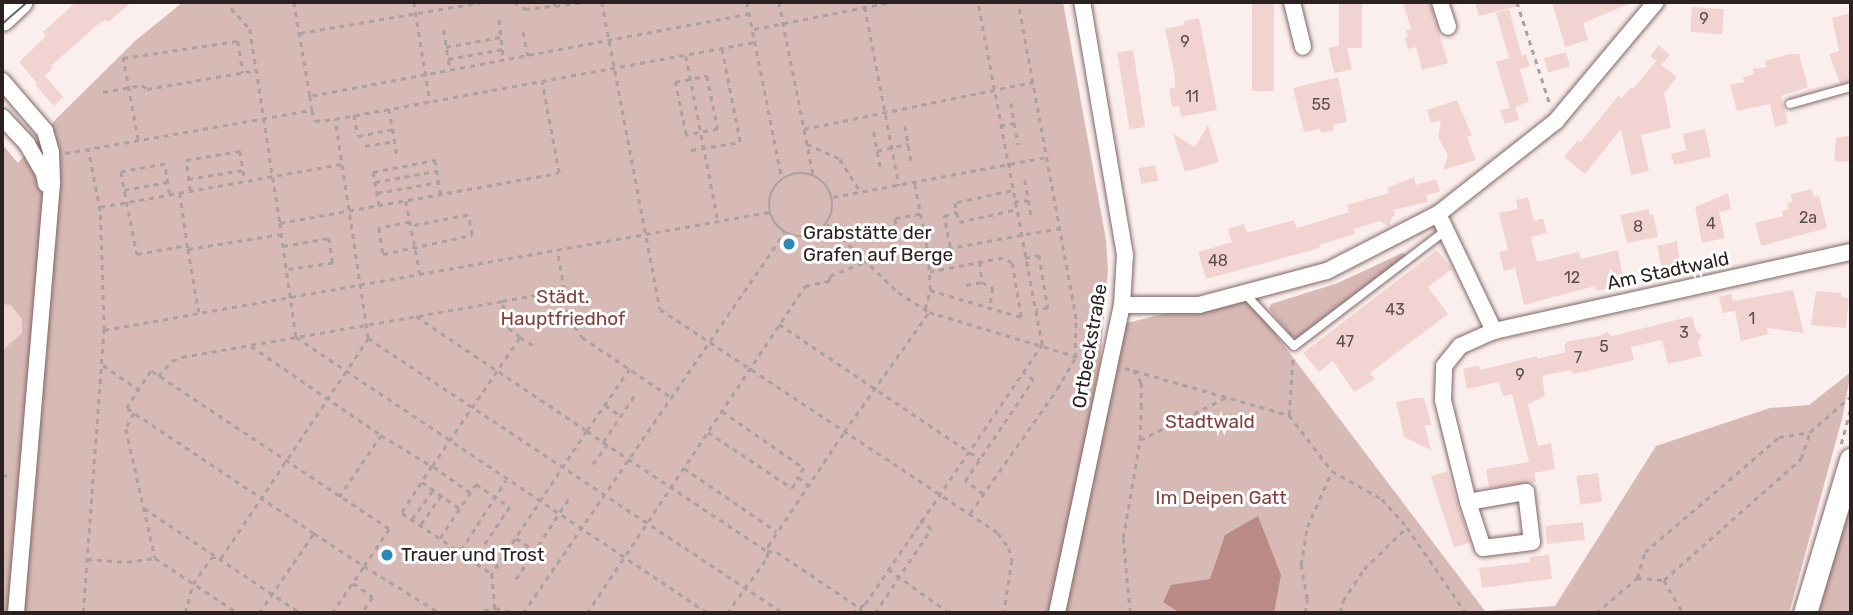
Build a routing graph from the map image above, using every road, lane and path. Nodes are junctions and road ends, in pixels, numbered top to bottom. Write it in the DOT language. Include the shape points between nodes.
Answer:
graph roads {
  1 [pos="20,2"];
  2 [pos="295,2"];
  3 [pos="414,2"];
  4 [pos="484,2"];
  5 [pos="514,2"];
  6 [pos="585,2"];
  7 [pos="602,2"];
  8 [pos="747,2"];
  9 [pos="779,2"];
  10 [pos="891,2"];
  11 [pos="978,2"];
  12 [pos="1018,2"];
  13 [pos="1082,2"];
  14 [pos="1292,2"];
  15 [pos="1440,2"];
  16 [pos="1517,2"];
  17 [pos="1656,2"];
  18 [pos="555,4"];
  19 [pos="865,7"];
  20 [pos="231,8"];
  21 [pos="415,13"];
  22 [pos="750,14"];
  23 [pos="2,19"];
  24 [pos="499,20"];
  25 [pos="783,23"];
  26 [pos="1447,27"];
  27 [pos="752,29"];
  28 [pos="444,30"];
  29 [pos="523,32"];
  30 [pos="300,33"];
  31 [pos="501,37"];
  32 [pos="609,40"];
  33 [pos="755,43"];
  34 [pos="446,47"];
  35 [pos="1303,47"];
  36 [pos="503,49"];
  37 [pos="722,49"];
  38 [pos="528,55"];
  39 [pos="686,55"];
  40 [pos="448,59"];
  41 [pos="504,60"];
  42 [pos="614,68"];
  43 [pos="257,70"];
  44 [pos="450,70"];
  45 [pos="243,73"];
  46 [pos="424,75"];
  47 [pos="691,78"];
  48 [pos="2,81"];
  49 [pos="542,82"];
  50 [pos="1033,82"];
  51 [pos="1851,87"];
  52 [pos="128,88"];
  53 [pos="993,90"];
  54 [pos="103,92"];
  55 [pos="310,96"];
  56 [pos="430,102"];
  57 [pos="1011,103"];
  58 [pos="1790,104"];
  59 [pos="389,109"];
  60 [pos="312,110"];
  61 [pos="885,112"];
  62 [pos="354,115"];
  63 [pos="2,117"];
  64 [pos="264,118"];
  65 [pos="335,119"];
  66 [pos="1556,121"];
  67 [pos="1014,123"];
  68 [pos="905,126"];
  69 [pos="1000,126"];
  70 [pos="804,129"];
  71 [pos="393,130"];
  72 [pos="874,132"];
  73 [pos="701,133"];
  74 [pos="138,140"];
  75 [pos="395,141"];
  76 [pos="807,144"];
  77 [pos="908,144"];
  78 [pos="1018,144"];
  79 [pos="365,146"];
  80 [pos="704,148"];
  81 [pos="892,148"];
  82 [pos="88,149"];
  83 [pos="691,150"];
  84 [pos="877,151"];
  85 [pos="51,152"];
  86 [pos="397,154"];
  87 [pos="1047,157"];
  88 [pos="911,160"];
  89 [pos="342,164"];
  90 [pos="1006,165"];
  91 [pos="243,170"];
  92 [pos="881,170"];
  93 [pos="437,171"];
  94 [pos="813,174"];
  95 [pos="273,176"];
  96 [pos="188,179"];
  97 [pos="782,179"];
  98 [pos="1025,180"];
  99 [pos="245,181"];
  100 [pos="168,182"];
  101 [pos="375,182"];
  102 [pos="439,182"];
  103 [pos="915,184"];
  104 [pos="899,187"];
  105 [pos="124,190"];
  106 [pos="190,191"];
  107 [pos="1012,191"];
  108 [pos="180,192"];
  109 [pos="377,193"];
  110 [pos="861,193"];
  111 [pos="169,194"];
  112 [pos="441,194"];
  113 [pos="833,197"];
  114 [pos="1029,199"];
  115 [pos="406,201"];
  116 [pos="126,202"];
  117 [pos="1014,202"];
  118 [pos="379,205"];
  119 [pos="48,207"];
  120 [pos="99,207"];
  121 [pos="1015,210"];
  122 [pos="349,211"];
  123 [pos="769,212"];
  124 [pos="957,212"];
  125 [pos="920,214"];
  126 [pos="1438,214"];
  127 [pos="1032,218"];
  128 [pos="718,221"];
  129 [pos="280,223"];
  130 [pos="411,224"];
  131 [pos="827,224"];
  132 [pos="1060,228"];
  133 [pos="923,230"];
  134 [pos="1445,230"];
  135 [pos="784,233"];
  136 [pos="282,234"];
  137 [pos="645,234"];
  138 [pos="1020,235"];
  139 [pos="283,246"];
  140 [pos="188,247"];
  141 [pos="415,248"];
  142 [pos="950,248"];
  143 [pos="557,250"];
  144 [pos="928,252"];
  145 [pos="1851,252"];
  146 [pos="1025,258"];
  147 [pos="865,262"];
  148 [pos="980,262"];
  149 [pos="286,271"];
  150 [pos="930,272"];
  151 [pos="420,274"];
  152 [pos="982,282"];
  153 [pos="360,284"];
  154 [pos="965,285"];
  155 [pos="564,289"];
  156 [pos="930,290"];
  157 [pos="1245,294"];
  158 [pos="289,297"];
  159 [pos="502,301"];
  160 [pos="1122,305"];
  161 [pos="990,308"];
  162 [pos="925,309"];
  163 [pos="1035,311"];
  164 [pos="929,312"];
  165 [pos="199,313"];
  166 [pos="416,316"];
  167 [pos="779,324"];
  168 [pos="367,325"];
  169 [pos="104,330"];
  170 [pos="1494,331"];
  171 [pos="296,337"];
  172 [pos="520,337"];
  173 [pos="368,338"];
  174 [pos="710,340"];
  175 [pos="250,345"];
  176 [pos="533,345"];
  177 [pos="1042,345"];
  178 [pos="1294,346"];
  179 [pos="1075,358"];
  180 [pos="103,365"];
  181 [pos="1109,365"];
  182 [pos="630,369"];
  183 [pos="750,369"];
  184 [pos="345,372"];
  185 [pos="497,372"];
  186 [pos="1023,372"];
  187 [pos="159,376"];
  188 [pos="875,387"];
  189 [pos="139,390"];
  190 [pos="636,393"];
  191 [pos="1851,396"];
  192 [pos="671,397"];
  193 [pos="1227,397"];
  194 [pos="328,399"];
  195 [pos="605,405"];
  196 [pos="472,407"];
  197 [pos="722,411"];
  198 [pos="134,413"];
  199 [pos="1289,415"];
  200 [pos="621,416"];
  201 [pos="587,431"];
  202 [pos="708,432"];
  203 [pos="844,432"];
  204 [pos="1810,432"];
  205 [pos="381,435"];
  206 [pos="1140,440"];
  207 [pos="449,442"];
  208 [pos="603,442"];
  209 [pos="607,445"];
  210 [pos="968,451"];
  211 [pos="629,459"];
  212 [pos="980,459"];
  213 [pos="1851,460"];
  214 [pos="287,461"];
  215 [pos="593,464"];
  216 [pos="432,466"];
  217 [pos="563,467"];
  218 [pos="684,468"];
  219 [pos="1332,471"];
  220 [pos="798,477"];
  221 [pos="506,480"];
  222 [pos="422,482"];
  223 [pos="809,485"];
  224 [pos="671,487"];
  225 [pos="433,490"];
  226 [pos="470,493"];
  227 [pos="939,493"];
  228 [pos="983,494"];
  229 [pos="441,495"];
  230 [pos="571,495"];
  231 [pos="605,495"];
  232 [pos="262,497"];
  233 [pos="339,497"];
  234 [pos="495,497"];
  235 [pos="540,502"];
  236 [pos="1468,502"];
  237 [pos="144,508"];
  238 [pos="460,509"];
  239 [pos="970,513"];
  240 [pos="559,514"];
  241 [pos="412,519"];
  242 [pos="920,521"];
  243 [pos="647,523"];
  244 [pos="420,525"];
  245 [pos="1407,527"];
  246 [pos="582,529"];
  247 [pos="777,532"];
  248 [pos="314,533"];
  249 [pos="440,538"];
  250 [pos="516,538"];
  251 [pos="534,551"];
  252 [pos="767,551"];
  253 [pos="460,552"];
  254 [pos="155,558"];
  255 [pos="221,558"];
  256 [pos="624,558"];
  257 [pos="87,559"];
  258 [pos="474,561"];
  259 [pos="364,566"];
  260 [pos="888,569"];
  261 [pos="492,574"];
  262 [pos="900,577"];
  263 [pos="1637,578"];
  264 [pos="516,579"];
  265 [pos="1664,580"];
  266 [pos="353,583"];
  267 [pos="193,584"];
  268 [pos="746,589"];
  269 [pos="272,595"];
  270 [pos="495,608"];
  271 [pos="860,608"];
  272 [pos="16,613"];
  273 [pos="83,613"];
  274 [pos="185,613"];
  275 [pos="238,613"];
  276 [pos="259,613"];
  277 [pos="300,613"];
  278 [pos="333,613"];
  279 [pos="362,613"];
  280 [pos="440,613"];
  281 [pos="474,613"];
  282 [pos="518,613"];
  283 [pos="523,613"];
  284 [pos="587,613"];
  285 [pos="708,613"];
  286 [pos="727,613"];
  287 [pos="783,613"];
  288 [pos="852,613"];
  289 [pos="862,613"];
  290 [pos="875,613"];
  291 [pos="958,613"];
  292 [pos="1004,613"];
  293 [pos="1057,613"];
  294 [pos="1130,613"];
  295 [pos="1305,613"];
  296 [pos="1340,613"];
  297 [pos="1466,613"];
  298 [pos="1596,613"];
  299 [pos="1683,613"];
  300 [pos="1805,613"];
  1 -- 23 [label="main road"];
  2 -- 30 [label="path"];
  3 -- 21 [label="path"];
  4 -- 21 [label="path"];
  5 -- 18 [label="path" via="525,9"];
  6 -- 18 [label="path"];
  7 -- 32 [label="path"];
  8 -- 22 [label="path"];
  9 -- 25 [label="path"];
  10 -- 19 [label="path"];
  11 -- 53 [label="path"];
  12 -- 50 [label="path"];
  13 -- 160 [label="street, Ortbeckstraße" via="1125,255"];
  14 -- 35 [label="street"];
  15 -- 26 [label="street"];
  16 -- 66 [label="path"];
  17 -- 66 [label="street"];
  19 -- 25 [label="path"];
  19 -- 61 [label="path"];
  20 -- 43 [label="path" via="250,29"];
  21 -- 30 [label="path"];
  21 -- 46 [label="path"];
  22 -- 27 [label="path"];
  22 -- 32 [label="path"];
  24 -- 31 [label="path"];
  25 -- 27 [label="path"];
  25 -- 70 [label="path"];
  27 -- 33 [label="path"];
  28 -- 34 [label="path"];
  29 -- 38 [label="path"];
  30 -- 55 [label="path"];
  31 -- 34 [label="path"];
  31 -- 36 [label="path"];
  32 -- 38 [label="path"];
  32 -- 42 [label="path"];
  33 -- 37 [label="path"];
  33 -- 97 [label="path"];
  34 -- 40 [label="path"];
  36 -- 40 [label="path"];
  36 -- 41 [label="path"];
  37 -- 39 [label="path"];
  37 -- 80 [label="path" via="740,142"];
  38 -- 41 [label="path"];
  39 -- 42 [label="path"];
  39 -- 47 [label="path"];
  40 -- 44 [label="path"];
  41 -- 44 [label="path"];
  42 -- 49 [label="path"];
  42 -- 137 [label="path"];
  43 -- 45 [label="path"];
  43 -- 64 [label="path"];
  44 -- 46 [label="path"];
  45 -- 52 [label="path"];
  45 -- 52 [label="path" via="238,41 123,58"];
  46 -- 55 [label="path"];
  46 -- 56 [label="path"];
  47 -- 73 [label="path"];
  47 -- 73 [label="path" via="675,82 686,135"];
  47 -- 73 [label="path" via="707,76 718,129"];
  48 -- 85 [label="street" via="45,131"];
  49 -- 56 [label="path"];
  49 -- 112 [label="path" via="559,173"];
  50 -- 53 [label="path"];
  50 -- 87 [label="path"];
  51 -- 58 [label="lane"];
  52 -- 54 [label="path"];
  52 -- 74 [label="path"];
  53 -- 61 [label="path"];
  53 -- 69 [label="path"];
  55 -- 60 [label="path"];
  56 -- 59 [label="path"];
  57 -- 67 [label="path"];
  59 -- 62 [label="path"];
  59 -- 71 [label="path"];
  60 -- 64 [label="path"];
  60 -- 65 [label="path" via="315,121"];
  61 -- 70 [label="path"];
  61 -- 81 [label="path"];
  62 -- 65 [label="path"];
  62 -- 71 [label="path" via="358,136"];
  63 -- 119 [label="street" via="39,162"];
  64 -- 74 [label="path"];
  64 -- 95 [label="path"];
  65 -- 89 [label="path"];
  66 -- 126 [label="street"];
  67 -- 69 [label="path"];
  67 -- 78 [label="path"];
  68 -- 77 [label="path"];
  69 -- 90 [label="path"];
  70 -- 76 [label="path"];
  71 -- 75 [label="path"];
  72 -- 84 [label="path"];
  73 -- 80 [label="path"];
  74 -- 82 [label="path"];
  75 -- 79 [label="path"];
  75 -- 86 [label="path"];
  76 -- 94 [label="path"];
  76 -- 110 [label="path" via="840,159"];
  77 -- 81 [label="path"];
  77 -- 88 [label="path"];
  80 -- 83 [label="path"];
  80 -- 128 [label="path"];
  81 -- 84 [label="path"];
  81 -- 104 [label="path"];
  82 -- 85 [label="path"];
  82 -- 120 [label="path"];
  84 -- 92 [label="path"];
  85 -- 119 [label="street"];
  87 -- 90 [label="path"];
  87 -- 132 [label="path"];
  89 -- 95 [label="path"];
  89 -- 122 [label="path"];
  90 -- 103 [label="path"];
  90 -- 107 [label="path"];
  91 -- 96 [label="path"];
  91 -- 96 [label="path" via="240,151 186,160"];
  91 -- 99 [label="path"];
  93 -- 101 [label="path"];
  93 -- 101 [label="path" via="435,160 373,172"];
  93 -- 102 [label="path"];
  94 -- 97 [label="path" via="794,173"];
  94 -- 113 [label="path" via="826,183"];
  95 -- 99 [label="path"];
  95 -- 129 [label="path"];
  96 -- 106 [label="path"];
  97 -- 123 [label="path" via="770,196"];
  98 -- 114 [label="path"];
  99 -- 106 [label="path"];
  100 -- 105 [label="path"];
  100 -- 105 [label="path" via="165,164 121,172"];
  100 -- 111 [label="path"];
  101 -- 109 [label="path"];
  102 -- 109 [label="path"];
  102 -- 112 [label="path"];
  103 -- 104 [label="path"];
  103 -- 125 [label="path"];
  104 -- 110 [label="path"];
  105 -- 116 [label="path"];
  106 -- 108 [label="path"];
  107 -- 117 [label="path"];
  107 -- 124 [label="path" via="955,203"];
  108 -- 111 [label="path"];
  108 -- 140 [label="path"];
  109 -- 118 [label="path"];
  110 -- 113 [label="path"];
  111 -- 116 [label="path"];
  112 -- 115 [label="path"];
  113 -- 131 [label="path"];
  114 -- 117 [label="path"];
  114 -- 127 [label="path"];
  115 -- 118 [label="path"];
  115 -- 130 [label="path"];
  116 -- 120 [label="path"];
  116 -- 140 [label="path" via="137,254"];
  117 -- 121 [label="path"];
  118 -- 122 [label="path"];
  119 -- 272 [label="street"];
  120 -- 169 [label="path"];
  121 -- 124 [label="path" via="959,222"];
  121 -- 138 [label="path"];
  122 -- 129 [label="path"];
  122 -- 153 [label="path"];
  123 -- 128 [label="path"];
  123 -- 135 [label="path"];
  124 -- 142 [label="path" via="944,215"];
  125 -- 133 [label="path"];
  125 -- 133 [label="path" via="895,219 899,235"];
  126 -- 134 [label="street"];
  126 -- 157 [label="street" via="1347,262"];
  128 -- 137 [label="path"];
  129 -- 136 [label="path"];
  130 -- 141 [label="path"];
  130 -- 141 [label="path" via="379,228 383,254"];
  130 -- 141 [label="path" via="468,215 472,235"];
  131 -- 135 [label="path" via="806,237"];
  131 -- 147 [label="path"];
  132 -- 138 [label="path"];
  132 -- 179 [label="path" via="1076,319"];
  133 -- 144 [label="path"];
  134 -- 170 [label="street"];
  134 -- 178 [label="lane"];
  135 -- 174 [label="path"];
  136 -- 139 [label="path"];
  136 -- 140 [label="path"];
  137 -- 143 [label="path"];
  137 -- 174 [label="path" via="660,309"];
  138 -- 142 [label="path"];
  138 -- 146 [label="path"];
  139 -- 149 [label="path"];
  139 -- 149 [label="path" via="330,238 333,263"];
  140 -- 165 [label="path"];
  141 -- 151 [label="path"];
  142 -- 144 [label="path"];
  143 -- 151 [label="path"];
  143 -- 155 [label="path"];
  144 -- 150 [label="path"];
  145 -- 170 [label="street, Am Stadtwald"];
  146 -- 163 [label="path"];
  146 -- 163 [label="path" via="1039,255 1048,308"];
  147 -- 162 [label="path"];
  147 -- 167 [label="path" via="830,276 829,281 805,286"];
  148 -- 150 [label="path"];
  148 -- 152 [label="path"];
  148 -- 161 [label="path" via="1003,258 1012,263 1021,317"];
  149 -- 158 [label="path"];
  150 -- 156 [label="path"];
  151 -- 153 [label="path"];
  152 -- 154 [label="path"];
  152 -- 161 [label="path" via="993,288"];
  153 -- 158 [label="path"];
  153 -- 168 [label="path"];
  155 -- 159 [label="path"];
  155 -- 182 [label="path" via="576,331"];
  156 -- 161 [label="path"];
  156 -- 162 [label="path"];
  157 -- 160 [label="street" via="1199,305"];
  157 -- 178 [label="lane"];
  158 -- 165 [label="path"];
  158 -- 171 [label="path"];
  159 -- 166 [label="path"];
  159 -- 172 [label="path" via="509,329"];
  160 -- 181 [label="street, Ortbeckstraße"];
  162 -- 164 [label="path"];
  163 -- 177 [label="path"];
  164 -- 177 [label="path"];
  164 -- 188 [label="path"];
  165 -- 169 [label="path"];
  166 -- 168 [label="path"];
  166 -- 185 [label="path"];
  167 -- 183 [label="path"];
  167 -- 188 [label="path"];
  168 -- 171 [label="path"];
  168 -- 173 [label="path"];
  169 -- 180 [label="path"];
  170 -- 236 [label="street, Am Stadtwald" via="1460,346 1444,366 1443,400"];
  171 -- 175 [label="path"];
  171 -- 184 [label="path"];
  172 -- 176 [label="path"];
  172 -- 185 [label="path"];
  173 -- 184 [label="path"];
  173 -- 196 [label="path"];
  174 -- 183 [label="path"];
  174 -- 192 [label="path"];
  175 -- 187 [label="path" via="182,357"];
  175 -- 194 [label="path"];
  177 -- 179 [label="path"];
  177 -- 186 [label="path"];
  178 -- 199 [label="path"];
  179 -- 181 [label="path"];
  179 -- 228 [label="path"];
  180 -- 189 [label="path"];
  180 -- 257 [label="path"];
  181 -- 293 [label="street, Ortbeckstraße"];
  182 -- 192 [label="path"];
  182 -- 195 [label="path"];
  183 -- 197 [label="path"];
  183 -- 203 [label="path"];
  184 -- 194 [label="path"];
  184 -- 207 [label="path"];
  185 -- 196 [label="path"];
  185 -- 201 [label="path"];
  186 -- 210 [label="path"];
  186 -- 212 [label="path" via="1033,380"];
  187 -- 189 [label="path" via="151,371"];
  187 -- 214 [label="path"];
  188 -- 203 [label="path"];
  188 -- 210 [label="path"];
  189 -- 198 [label="path" via="127,408"];
  190 -- 200 [label="path"];
  191 -- 204 [label="path"];
  192 -- 211 [label="path"];
  193 -- 199 [label="path"];
  193 -- 206 [label="path"];
  193 -- 206 [label="path" via="1133,369 1141,383"];
  194 -- 205 [label="path"];
  194 -- 214 [label="path"];
  195 -- 200 [label="path"];
  195 -- 201 [label="path"];
  196 -- 207 [label="path"];
  196 -- 217 [label="path"];
  197 -- 202 [label="path"];
  197 -- 220 [label="path" via="804,468"];
  198 -- 232 [label="path"];
  198 -- 237 [label="path" via="126,429"];
  199 -- 219 [label="path"];
  200 -- 208 [label="path"];
  201 -- 208 [label="path"];
  201 -- 217 [label="path"];
  202 -- 218 [label="path"];
  202 -- 220 [label="path" via="792,488"];
  203 -- 223 [label="path"];
  203 -- 227 [label="path"];
  204 -- 263 [label="path" via="1779,437 1645,552"];
  204 -- 265 [label="path" via="1801,459"];
  205 -- 216 [label="path"];
  205 -- 233 [label="path"];
  206 -- 294 [label="path" via="1123,538"];
  207 -- 216 [label="path"];
  207 -- 221 [label="path"];
  208 -- 209 [label="path"];
  209 -- 211 [label="path"];
  209 -- 215 [label="path"];
  210 -- 212 [label="path"];
  210 -- 227 [label="path"];
  211 -- 224 [label="path"];
  211 -- 231 [label="path"];
  212 -- 228 [label="path" via="965,481"];
  213 -- 300 [label="main road"];
  214 -- 232 [label="path"];
  214 -- 233 [label="path"];
  216 -- 222 [label="path"];
  216 -- 226 [label="path"];
  217 -- 231 [label="path"];
  217 -- 235 [label="path"];
  218 -- 224 [label="path"];
  218 -- 247 [label="path"];
  219 -- 245 [label="path" via="1382,499"];
  219 -- 295 [label="path" via="1307,527 1301,565"];
  220 -- 223 [label="path"];
  221 -- 234 [label="path"];
  221 -- 235 [label="path"];
  222 -- 225 [label="path"];
  222 -- 241 [label="path" via="402,513"];
  223 -- 247 [label="path"];
  224 -- 243 [label="path"];
  224 -- 252 [label="path"];
  225 -- 229 [label="path"];
  225 -- 241 [label="path"];
  226 -- 234 [label="path" via="476,484"];
  226 -- 238 [label="path"];
  227 -- 239 [label="path"];
  227 -- 242 [label="path"];
  228 -- 239 [label="path"];
  229 -- 238 [label="path"];
  229 -- 244 [label="path"];
  230 -- 240 [label="path"];
  231 -- 243 [label="path"];
  231 -- 246 [label="path"];
  232 -- 248 [label="path"];
  232 -- 255 [label="path"];
  233 -- 259 [label="path" via="389,529"];
  234 -- 253 [label="path"];
  234 -- 258 [label="path" via="510,507"];
  235 -- 240 [label="path"];
  235 -- 250 [label="path"];
  236 -- 236 [label="street, Am Stadtwald" via="1483,548 1532,542 1526,492"];
  237 -- 254 [label="path"];
  237 -- 255 [label="path"];
  238 -- 249 [label="path"];
  239 -- 292 [label="path" via="998,533 1009,548 1012,560"];
  240 -- 246 [label="path"];
  240 -- 251 [label="path"];
  241 -- 244 [label="path"];
  242 -- 260 [label="path"];
  242 -- 262 [label="path" via="932,529"];
  243 -- 256 [label="path"];
  243 -- 268 [label="path"];
  244 -- 249 [label="path"];
  245 -- 296 [label="path" via="1364,569"];
  245 -- 297 [label="path"];
  246 -- 256 [label="path"];
  246 -- 283 [label="path"];
  247 -- 252 [label="path"];
  248 -- 259 [label="path"];
  248 -- 269 [label="path"];
  249 -- 253 [label="path"];
  250 -- 251 [label="path"];
  250 -- 261 [label="path"];
  251 -- 264 [label="path"];
  252 -- 268 [label="path"];
  252 -- 271 [label="path" via="777,552"];
  253 -- 258 [label="path"];
  254 -- 257 [label="path" via="127,562"];
  254 -- 267 [label="path"];
  255 -- 267 [label="path" via="211,558"];
  255 -- 269 [label="path"];
  256 -- 284 [label="path"];
  256 -- 285 [label="path"];
  257 -- 273 [label="path"];
  258 -- 261 [label="path"];
  259 -- 266 [label="path"];
  259 -- 280 [label="path"];
  260 -- 262 [label="path"];
  260 -- 271 [label="path"];
  261 -- 270 [label="path"];
  262 -- 290 [label="path"];
  262 -- 291 [label="path" via="947,611"];
  263 -- 265 [label="path"];
  263 -- 298 [label="path"];
  265 -- 299 [label="path"];
  266 -- 278 [label="path"];
  266 -- 279 [label="path" via="373,597"];
  267 -- 274 [label="path"];
  267 -- 275 [label="path"];
  268 -- 286 [label="path"];
  268 -- 287 [label="path"];
  269 -- 276 [label="path"];
  269 -- 277 [label="path"];
  270 -- 281 [label="path"];
  270 -- 282 [label="path"];
  271 -- 288 [label="path"];
  271 -- 289 [label="path"];
}
